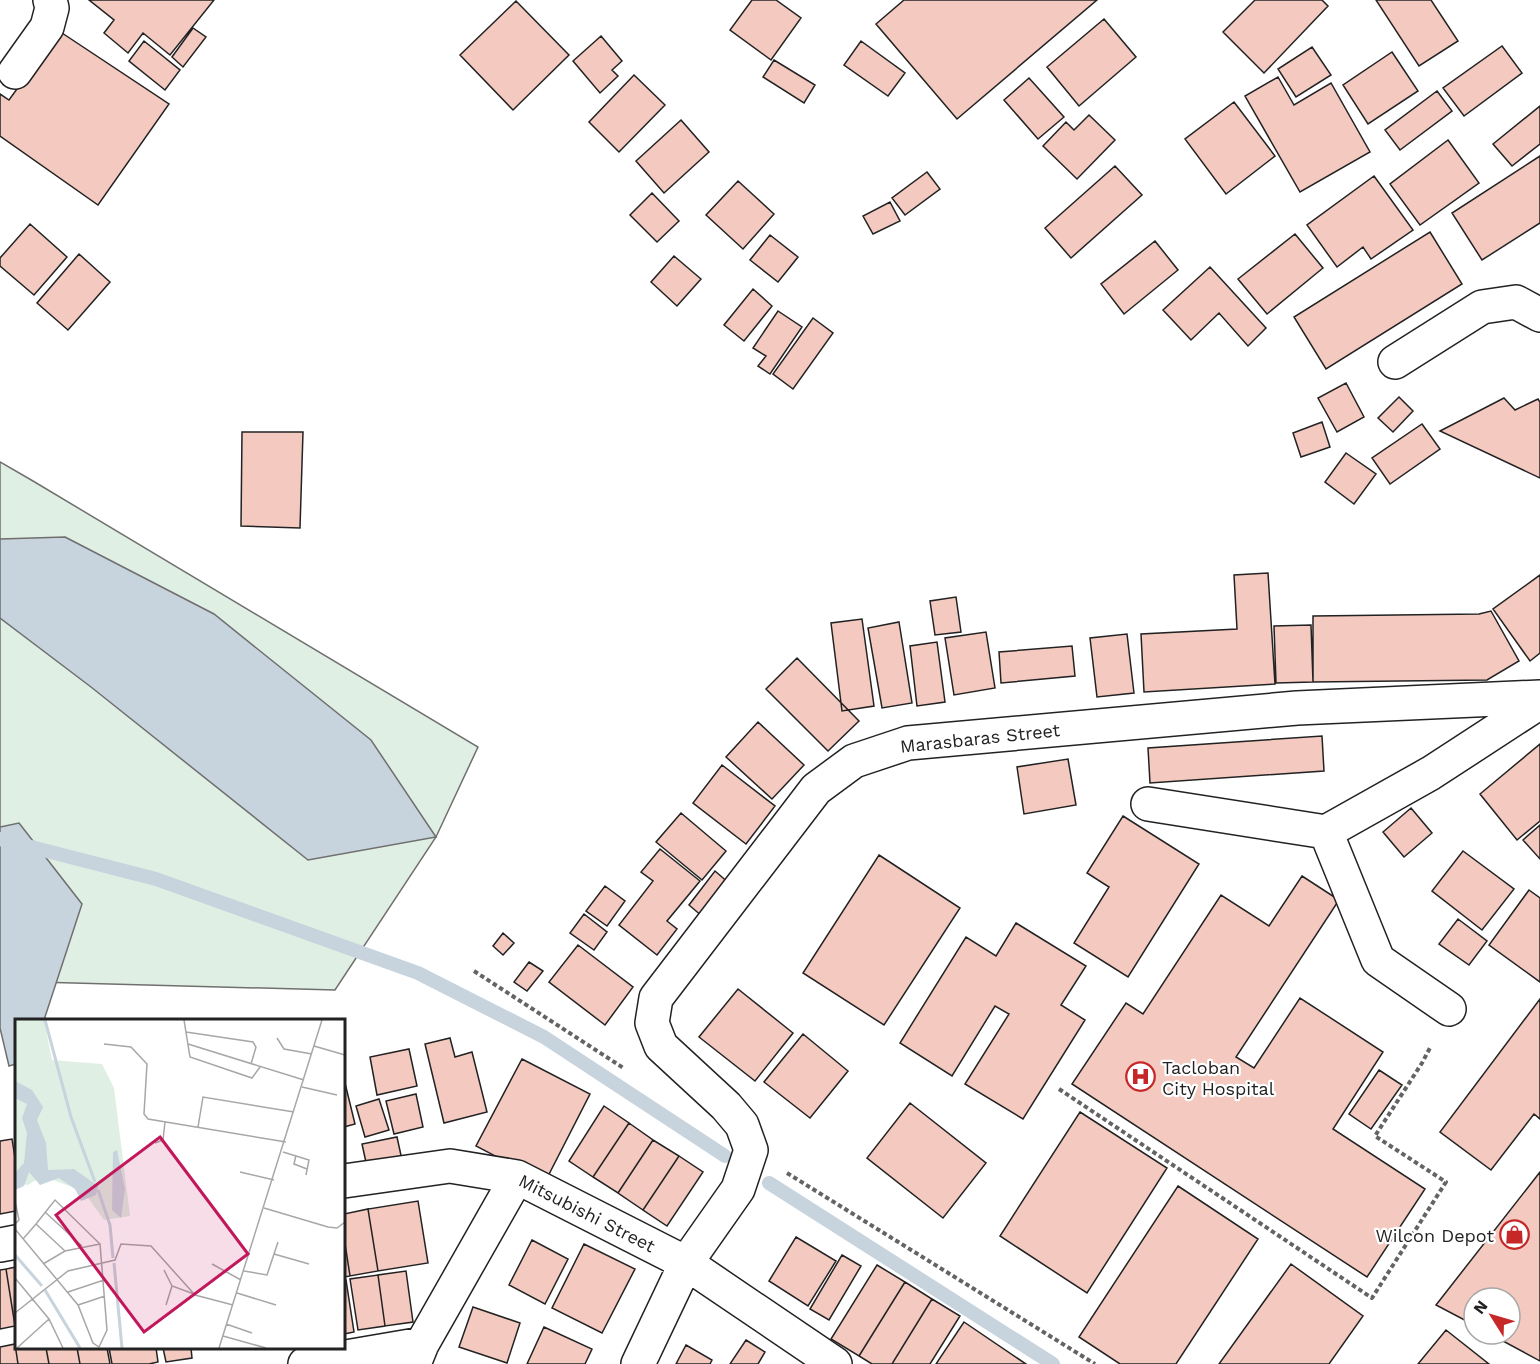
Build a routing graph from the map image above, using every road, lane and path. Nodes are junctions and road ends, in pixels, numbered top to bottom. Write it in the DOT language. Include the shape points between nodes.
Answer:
graph roads {
  1 [pos="50,0"];
  2 [pos="15,72"];
  3 [pos="1540,315"];
  4 [pos="1395,362"];
  5 [pos="1540,700"];
  6 [pos="1148,804"];
  7 [pos="1326,832"];
  8 [pos="474,971"];
  9 [pos="1449,1009"];
  10 [pos="632,1074"];
  11 [pos="1059,1089"];
  12 [pos="751,1150"];
  13 [pos="517,1177"];
  14 [pos="345,1181"];
  15 [pos="15,1242"];
  16 [pos="0,1245"];
  17 [pos="686,1263"];
  18 [pos="418,1354"];
  19 [pos="305,1364"];
  20 [pos="638,1364"];
  21 [pos="835,1364"];
  22 [pos="1095,1364"];
  1 -- 2 [label="street" via="47,27"];
  3 -- 4 [label="street" via="1516,302 1482,307"];
  5 -- 7 [label="street" via="1431,773"];
  5 -- 12 [label="street, Marasbaras Street" via="1297,708 908,743 854,761 816,789 656,998 652,1023 661,1046 726,1106 742,1125"];
  6 -- 7 [label="street"];
  7 -- 9 [label="street" via="1378,960"];
  8 -- 10 [label="path"];
  9 -- 11 [label="path" via="1422,1063 1375,1136 1446,1182 1372,1298"];
  12 -- 17 [label="street" via="738,1189"];
  12 -- 22 [label="path"];
  13 -- 14 [label="street, Mitsubishi Street" via="450,1166"];
  13 -- 17 [label="street, Mitsubishi Street"];
  13 -- 18 [label="street"];
  15 -- 16 [label="street"];
  17 -- 20 [label="street"];
  17 -- 21 [label="street, Mitsubishi Street"];
  18 -- 19 [label="street"];
}
